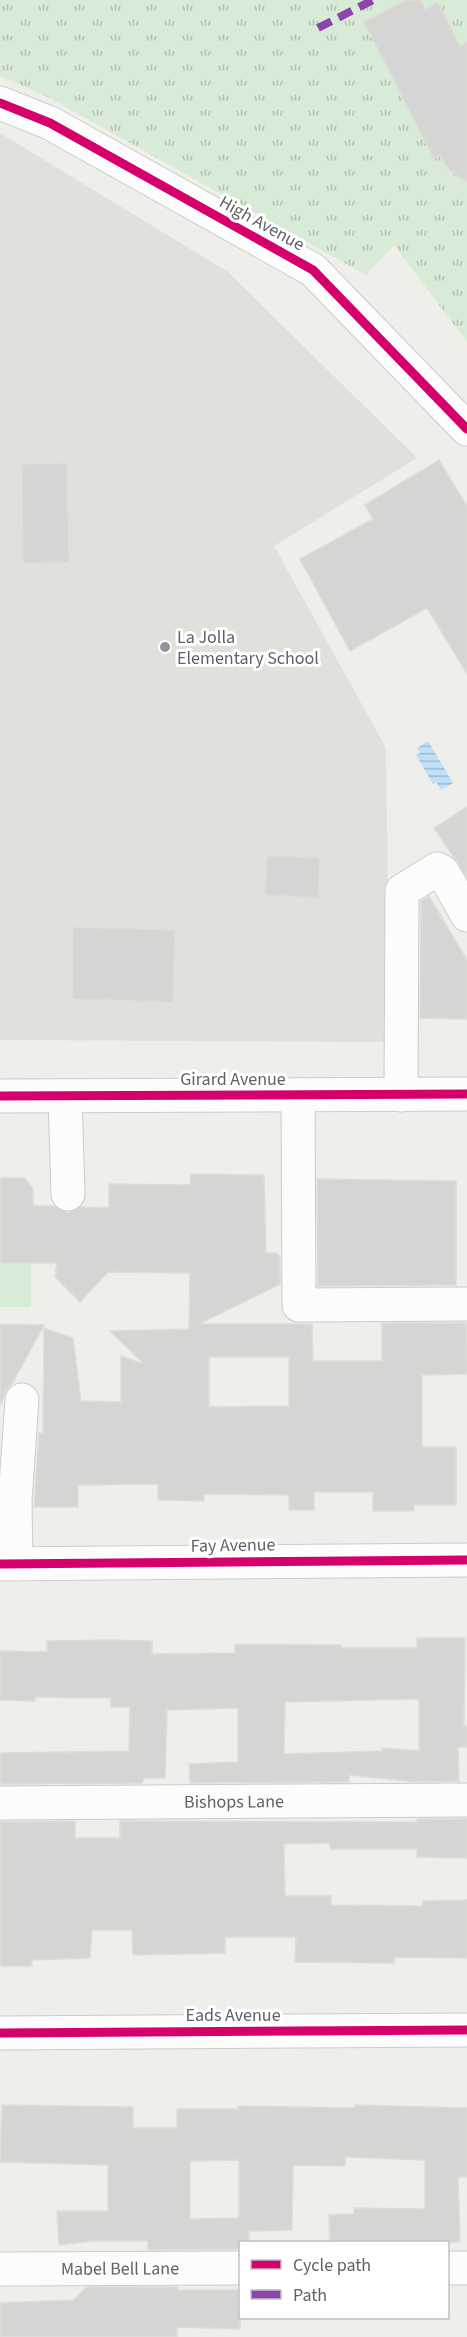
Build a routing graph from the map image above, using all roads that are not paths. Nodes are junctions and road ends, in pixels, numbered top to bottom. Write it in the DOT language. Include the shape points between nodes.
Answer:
graph roads {
  1 [pos="0,103"];
  2 [pos="467,429"];
  3 [pos="467,915"];
  4 [pos="467,1094"];
  5 [pos="298,1095"];
  6 [pos="401,1095"];
  7 [pos="0,1096"];
  8 [pos="65,1096"];
  9 [pos="68,1194"];
  10 [pos="467,1304"];
  11 [pos="22,1400"];
  12 [pos="467,1560"];
  13 [pos="8,1564"];
  14 [pos="467,1800"];
  15 [pos="0,1803"];
  16 [pos="467,2030"];
  17 [pos="0,2032"];
  18 [pos="239,2268"];
  19 [pos="449,2268"];
  20 [pos="467,2268"];
  21 [pos="0,2269"];
  1 -- 2 [label="street, High Avenue" via="50,123 313,270"];
  3 -- 6 [label="street" via="443,872 437,869 402,891"];
  4 -- 6 [label="street, Girard Avenue"];
  5 -- 6 [label="street, Girard Avenue"];
  5 -- 8 [label="street, Girard Avenue"];
  5 -- 10 [label="street" via="299,1305"];
  7 -- 8 [label="street, Girard Avenue"];
  8 -- 9 [label="street"];
  11 -- 13 [label="street"];
  12 -- 13 [label="street, Fay Avenue"];
  14 -- 15 [label="street, Bishops Lane"];
  16 -- 17 [label="street, Eads Avenue"];
  18 -- 21 [label="street, Mabel Bell Lane"];
  19 -- 20 [label="street"];
}
